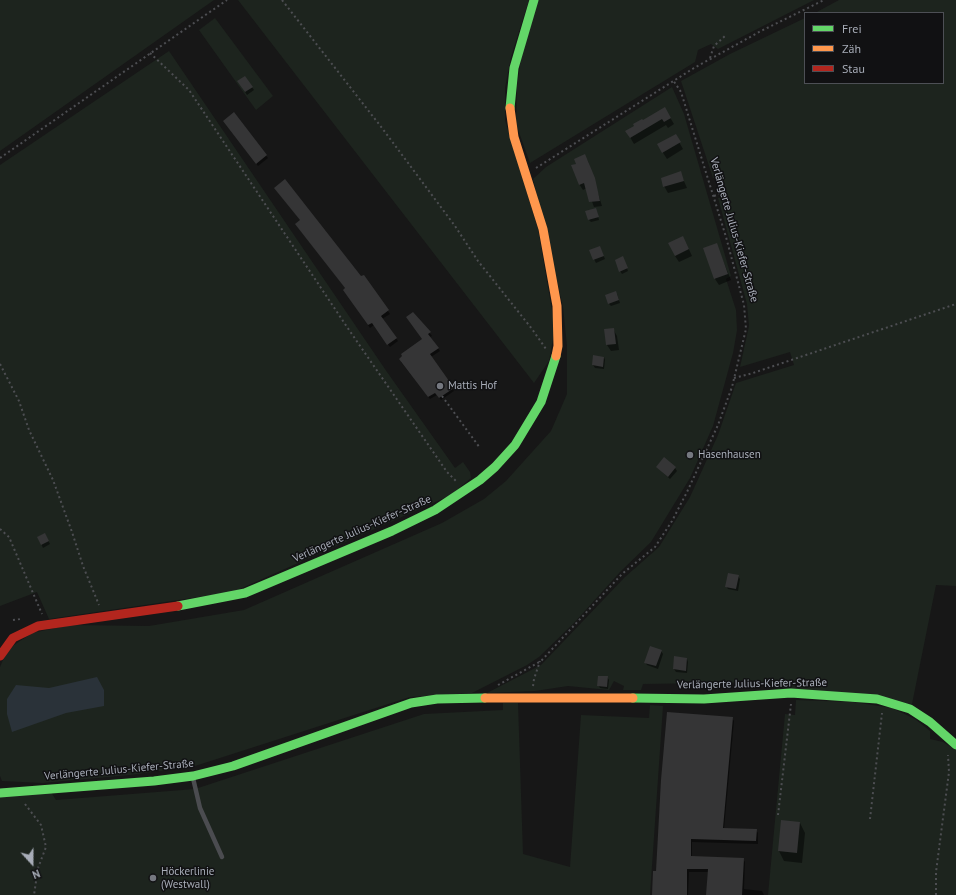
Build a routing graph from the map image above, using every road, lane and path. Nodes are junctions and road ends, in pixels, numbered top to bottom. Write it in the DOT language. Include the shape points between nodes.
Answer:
graph roads {
  1 [pos="227,0"];
  2 [pos="282,0"];
  3 [pos="534,0"];
  4 [pos="824,0"];
  5 [pos="724,36"];
  6 [pos="150,53"];
  7 [pos="710,58"];
  8 [pos="673,80"];
  9 [pos="0,158"];
  10 [pos="525,173"];
  11 [pos="726,191"];
  12 [pos="714,196"];
  13 [pos="956,304"];
  14 [pos="0,364"];
  15 [pos="555,364"];
  16 [pos="734,378"];
  17 [pos="442,396"];
  18 [pos="480,448"];
  19 [pos="467,490"];
  20 [pos="0,529"];
  21 [pos="99,616"];
  22 [pos="47,625"];
  23 [pos="0,656"];
  24 [pos="541,661"];
  25 [pos="497,686"];
  26 [pos="533,697"];
  27 [pos="883,706"];
  28 [pos="790,715"];
  29 [pos="952,748"];
  30 [pos="193,776"];
  31 [pos="0,793"];
  32 [pos="24,802"];
  33 [pos="778,815"];
  34 [pos="870,819"];
  35 [pos="222,858"];
  36 [pos="34,895"];
  37 [pos="936,895"];
  1 -- 6 [label="path"];
  2 -- 15 [label="path" via="382,128 478,261 532,329"];
  3 -- 10 [label="street, Verlängerte Julius-Kiefer-Straße" via="514,68 510,105 514,137"];
  4 -- 7 [label="path"];
  5 -- 7 [label="path" via="714,46"];
  6 -- 9 [label="path"];
  6 -- 19 [label="path" via="189,90 447,472"];
  7 -- 8 [label="path"];
  8 -- 10 [label="path"];
  8 -- 12 [label="path, Verlängerte Julius-Kiefer-Straße" via="682,92"];
  10 -- 15 [label="street, Verlängerte Julius-Kiefer-Straße" via="543,228 558,306"];
  11 -- 12 [label="path"];
  12 -- 16 [label="path, Verlängerte Julius-Kiefer-Straße" via="737,275 746,317 746,329"];
  13 -- 16 [label="path" via="753,374"];
  14 -- 21 [label="path" via="19,401 52,480 99,603"];
  15 -- 19 [label="street, Verlängerte Julius-Kiefer-Straße" via="541,402 515,445 495,467"];
  16 -- 24 [label="path, Verlängerte Julius-Kiefer-Straße" via="718,425 664,535 655,547 622,574"];
  17 -- 18 [label="path"];
  19 -- 21 [label="street, Verlängerte Julius-Kiefer-Straße" via="435,510 392,531 245,593 203,602"];
  20 -- 22 [label="path" via="9,537"];
  21 -- 22 [label="street, Verlängerte Julius-Kiefer-Straße"];
  22 -- 23 [label="street, Verlängerte Julius-Kiefer-Straße" via="23,632 13,638"];
  24 -- 25 [label="path, Verlängerte Julius-Kiefer-Straße"];
  24 -- 26 [label="path, Verlängerte Julius-Kiefer-Straße" via="534,679"];
  26 -- 29 [label="street, Verlängerte Julius-Kiefer-Straße" via="704,699 791,694 877,699 898,704 930,722"];
  26 -- 30 [label="street, Verlängerte Julius-Kiefer-Straße" via="411,702 233,766"];
  27 -- 34 [label="path"];
  28 -- 33 [label="path"];
  29 -- 37 [label="path" via="936,872"];
  30 -- 31 [label="street, Verlängerte Julius-Kiefer-Straße"];
  30 -- 35 [label="lane" via="200,808"];
  32 -- 36 [label="path" via="41,825 46,848 38,868"];
}
